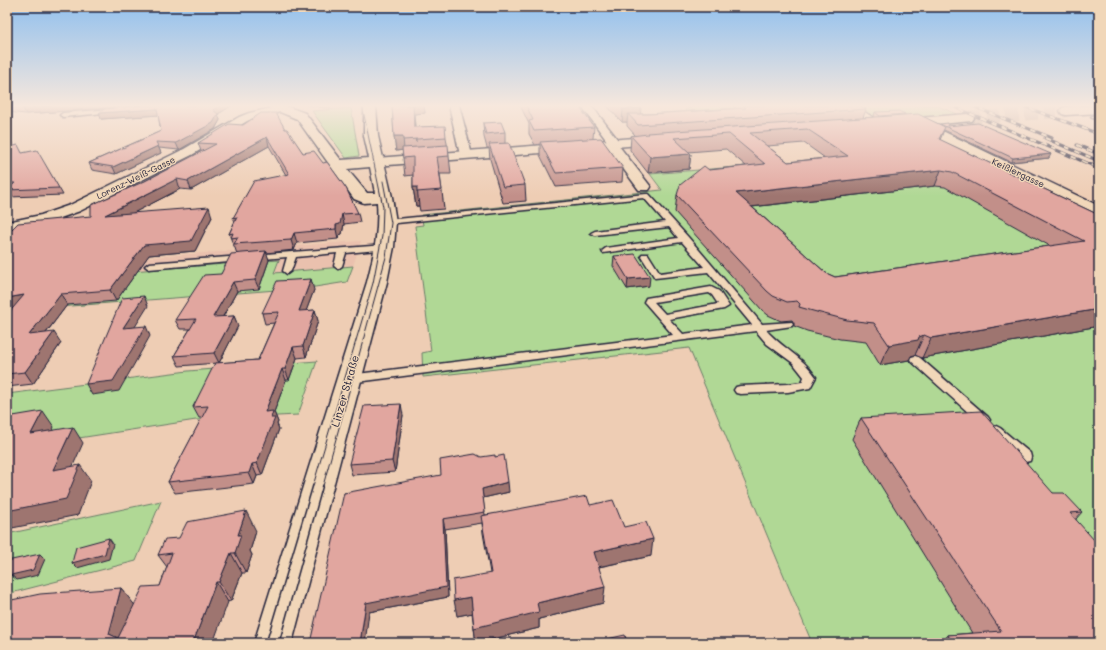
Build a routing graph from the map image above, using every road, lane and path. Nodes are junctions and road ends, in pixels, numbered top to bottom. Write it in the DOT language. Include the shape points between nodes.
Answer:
graph roads {
  1 [pos="216,135"];
  2 [pos="316,135"];
  3 [pos="461,135"];
  4 [pos="607,135"];
  5 [pos="941,135"];
  6 [pos="371,136"];
  7 [pos="674,139"];
  8 [pos="613,144"];
  9 [pos="466,155"];
  10 [pos="376,162"];
  11 [pos="338,165"];
  12 [pos="644,186"];
  13 [pos="384,197"];
  14 [pos="1099,212"];
  15 [pos="670,224"];
  16 [pos="7,226"];
  17 [pos="595,233"];
  18 [pos="386,235"];
  19 [pos="685,239"];
  20 [pos="342,251"];
  21 [pos="606,251"];
  22 [pos="292,256"];
  23 [pos="645,256"];
  24 [pos="149,266"];
  25 [pos="338,266"];
  26 [pos="710,269"];
  27 [pos="287,271"];
  28 [pos="662,317"];
  29 [pos="788,324"];
  30 [pos="761,327"];
  31 [pos="681,338"];
  32 [pos="915,359"];
  33 [pos="348,379"];
  34 [pos="740,390"];
  35 [pos="1026,457"];
  36 [pos="272,643"];
  1 -- 16 [label="street, Lorenz-Weiß-Gasse" via="75,208 44,219"];
  2 -- 11 [label="main road"];
  3 -- 9 [label="street"];
  4 -- 8 [label="street"];
  5 -- 14 [label="main road, Keißlergasse"];
  6 -- 10 [label="main road, Linzer Straße"];
  7 -- 8 [label="main road"];
  8 -- 9 [label="main road"];
  8 -- 12 [label="street"];
  9 -- 10 [label="main road"];
  10 -- 11 [label="main road"];
  10 -- 13 [label="main road, Linzer Straße"];
  11 -- 13 [label="main road" via="361,197"];
  13 -- 18 [label="main road, Linzer Straße"];
  15 -- 17 [label="lane"];
  15 -- 18 [label="lane" via="646,196"];
  15 -- 19 [label="lane"];
  18 -- 20 [label="lane"];
  18 -- 33 [label="main road, Linzer Straße" via="377,282"];
  19 -- 21 [label="lane"];
  19 -- 26 [label="lane"];
  20 -- 22 [label="lane"];
  20 -- 25 [label="lane"];
  22 -- 24 [label="lane"];
  22 -- 27 [label="lane"];
  23 -- 26 [label="lane" via="658,276"];
  26 -- 30 [label="lane"];
  28 -- 28 [label="lane" via="649,300 710,290 716,293 725,305"];
  28 -- 31 [label="lane"];
  29 -- 30 [label="lane"];
  30 -- 31 [label="lane"];
  30 -- 34 [label="lane" via="771,342 803,364 810,377 806,385"];
  31 -- 33 [label="lane"];
  32 -- 35 [label="lane"];
  33 -- 36 [label="main road, Linzer Straße"];
}
